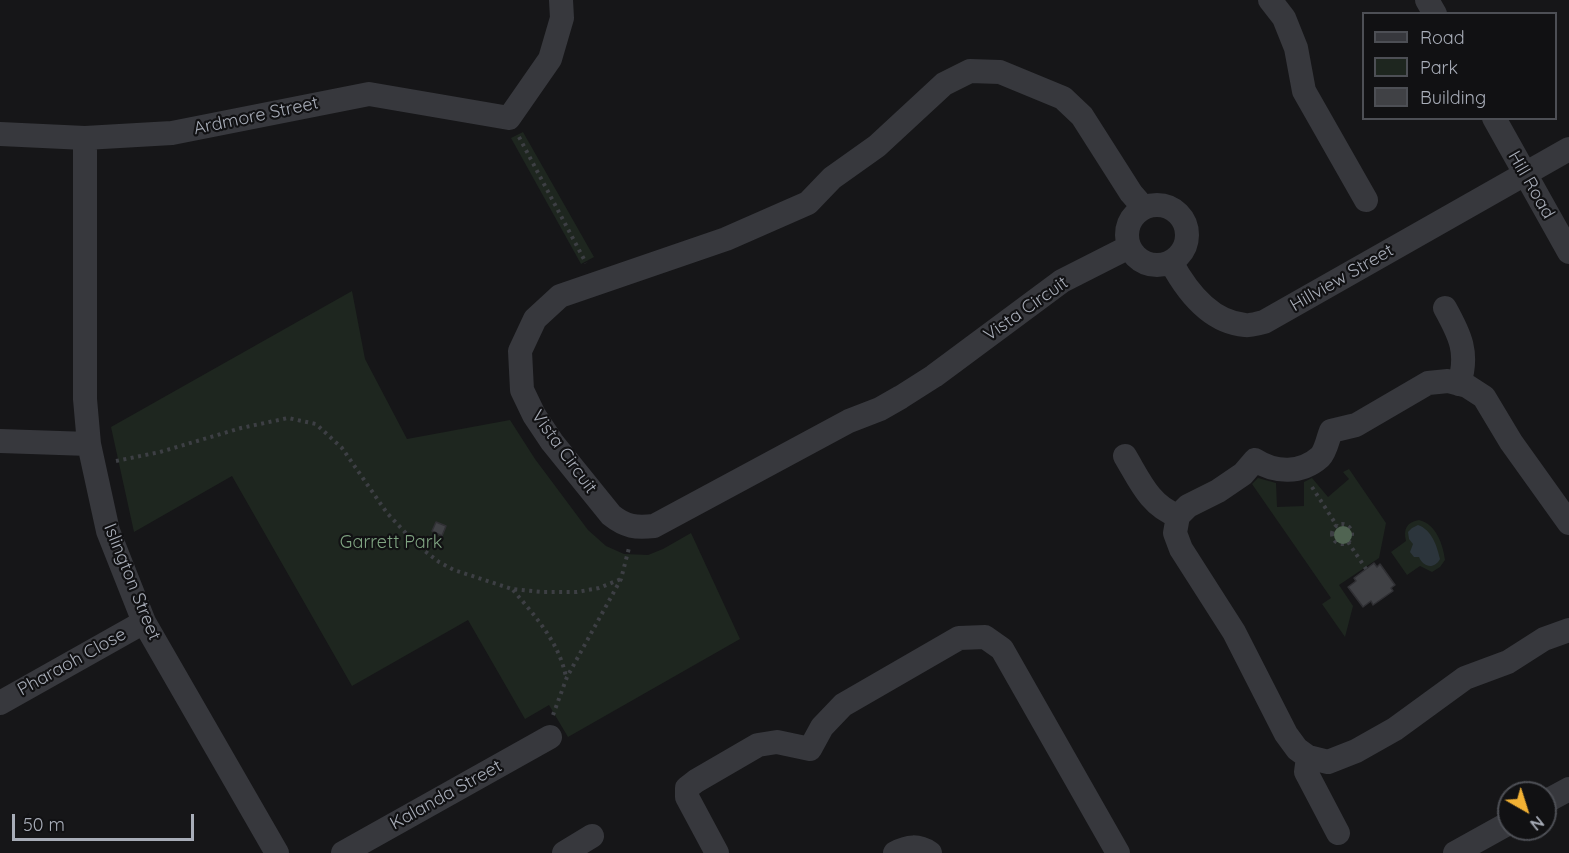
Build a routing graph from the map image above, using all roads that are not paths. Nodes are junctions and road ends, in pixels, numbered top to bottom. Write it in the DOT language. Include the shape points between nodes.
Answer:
graph roads {
  1 [pos="561,0"];
  2 [pos="1270,0"];
  3 [pos="1495,120"];
  4 [pos="0,134"];
  5 [pos="85,138"];
  6 [pos="1569,149"];
  7 [pos="1525,174"];
  8 [pos="1366,200"];
  9 [pos="1144,208"];
  10 [pos="1130,247"];
  11 [pos="1569,252"];
  12 [pos="1171,262"];
  13 [pos="1445,308"];
  14 [pos="1460,384"];
  15 [pos="0,441"];
  16 [pos="91,453"];
  17 [pos="1125,456"];
  18 [pos="1178,516"];
  19 [pos="1569,523"];
  20 [pos="144,622"];
  21 [pos="1569,630"];
  22 [pos="0,703"];
  23 [pos="550,736"];
  24 [pos="1308,758"];
  25 [pos="1497,830"];
  26 [pos="1338,833"];
  27 [pos="592,836"];
  28 [pos="277,853"];
  29 [pos="343,853"];
  30 [pos="564,853"];
  31 [pos="717,853"];
  32 [pos="895,853"];
  33 [pos="930,853"];
  34 [pos="1118,853"];
  35 [pos="1455,853"];
  1 -- 5 [label="street, Ardmore Street" via="562,18 550,59 509,118 369,94 172,133"];
  2 -- 8 [label="street" via="1284,18 1296,48 1304,91"];
  3 -- 7 [label="street, Hill Road"];
  4 -- 5 [label="street, Ardmore Street"];
  5 -- 16 [label="street, Islington Street" via="85,399"];
  6 -- 7 [label="street, Hillview Street"];
  7 -- 11 [label="street, Hill Road"];
  7 -- 12 [label="street, Hillview Street" via="1264,322 1246,326 1216,315 1200,304"];
  9 -- 10 [label="street" via="1131,220 1127,238"];
  9 -- 10 [label="street, Vista Circuit" via="1082,116 1063,98 1000,72 970,71 944,84 808,202 726,239 560,296 535,319 520,351 522,390 552,442 611,515 622,524 637,528 654,526 849,421 880,410 934,376 1062,281"];
  9 -- 12 [label="street" via="1164,206 1185,224 1186,241"];
  10 -- 12 [label="street" via="1135,255 1151,264"];
  13 -- 14 [label="street" via="1464,350"];
  14 -- 18 [label="street" via="1428,384 1356,425 1330,431 1322,456 1301,468 1266,467 1255,460 1243,474"];
  14 -- 19 [label="street" via="1484,397"];
  15 -- 16 [label="street"];
  16 -- 20 [label="street, Islington Street" via="108,531"];
  17 -- 18 [label="street" via="1151,500 1165,512"];
  18 -- 24 [label="street" via="1174,533 1181,549 1234,632 1286,734"];
  20 -- 22 [label="street, Pharaoh Close"];
  20 -- 28 [label="street, Islington Street"];
  21 -- 24 [label="street" via="1544,639 1508,662 1466,678 1395,729 1356,751 1328,762"];
  23 -- 29 [label="street, Kalanda Street"];
  24 -- 26 [label="street" via="1306,772"];
  25 -- 35 [label="street"];
  27 -- 30 [label="street"];
  31 -- 34 [label="street" via="687,797 687,788 758,745 777,742 810,749 822,727 843,705 959,638 985,637 1002,649"];
  32 -- 33 [label="street" via="907,846"];
}
